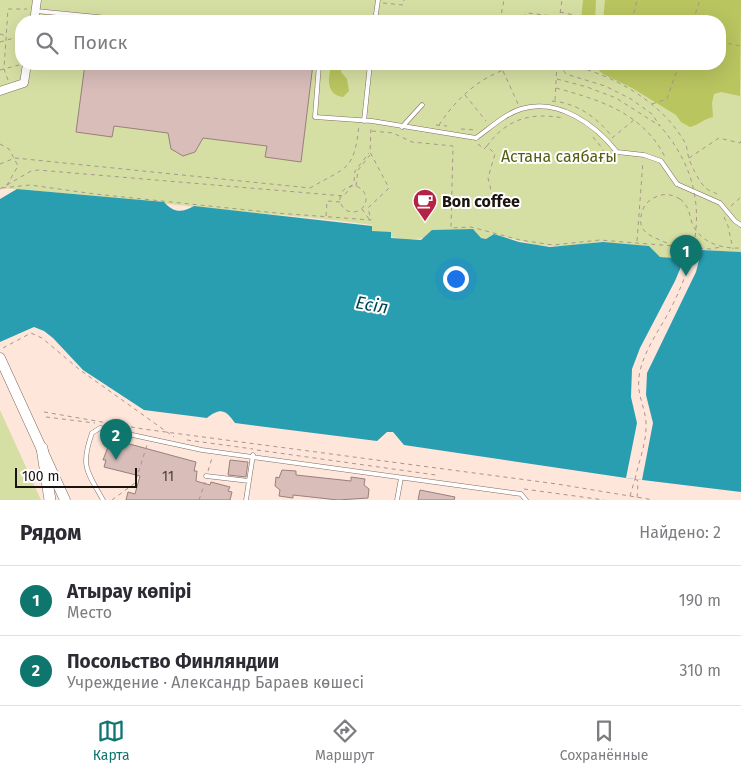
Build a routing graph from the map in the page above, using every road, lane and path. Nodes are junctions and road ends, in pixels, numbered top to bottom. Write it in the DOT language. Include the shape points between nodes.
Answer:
graph roads {
  1 [pos="37,0"];
  2 [pos="378,0"];
  3 [pos="404,0"];
  4 [pos="503,0"];
  5 [pos="562,0"];
  6 [pos="637,0"];
  7 [pos="700,0"];
  8 [pos="383,3"];
  9 [pos="36,10"];
  10 [pos="560,12"];
  11 [pos="35,15"];
  12 [pos="70,15"];
  13 [pos="376,15"];
  14 [pos="501,15"];
  15 [pos="525,15"];
  16 [pos="544,15"];
  17 [pos="574,15"];
  18 [pos="633,15"];
  19 [pos="695,15"];
  20 [pos="0,34"];
  21 [pos="6,36"];
  22 [pos="15,38"];
  23 [pos="0,42"];
  24 [pos="726,43"];
  25 [pos="741,46"];
  26 [pos="15,67"];
  27 [pos="0,70"];
  28 [pos="4,70"];
  29 [pos="25,70"];
  30 [pos="318,70"];
  31 [pos="369,70"];
  32 [pos="503,70"];
  33 [pos="558,70"];
  34 [pos="563,70"];
  35 [pos="583,70"];
  36 [pos="677,70"];
  37 [pos="498,72"];
  38 [pos="557,79"];
  39 [pos="12,87"];
  40 [pos="556,88"];
  41 [pos="0,91"];
  42 [pos="464,94"];
  43 [pos="548,101"];
  44 [pos="651,104"];
  45 [pos="422,105"];
  46 [pos="512,108"];
  47 [pos="565,118"];
  48 [pos="634,120"];
  49 [pos="362,121"];
  50 [pos="372,122"];
  51 [pos="430,124"];
  52 [pos="488,124"];
  53 [pos="439,125"];
  54 [pos="447,126"];
  55 [pos="660,126"];
  56 [pos="402,127"];
  57 [pos="455,128"];
  58 [pos="484,128"];
  59 [pos="371,131"];
  60 [pos="592,136"];
  61 [pos="453,141"];
  62 [pos="609,141"];
  63 [pos="741,141"];
  64 [pos="0,144"];
  65 [pos="477,144"];
  66 [pos="452,146"];
  67 [pos="487,146"];
  68 [pos="370,153"];
  69 [pos="644,155"];
  70 [pos="15,158"];
  71 [pos="689,159"];
  72 [pos="668,161"];
  73 [pos="0,164"];
  74 [pos="609,164"];
  75 [pos="7,185"];
  76 [pos="691,185"];
  77 [pos="351,187"];
  78 [pos="356,187"];
  79 [pos="1,189"];
  80 [pos="707,189"];
  81 [pos="341,196"];
  82 [pos="721,197"];
  83 [pos="493,199"];
  84 [pos="341,202"];
  85 [pos="726,202"];
  86 [pos="730,207"];
  87 [pos="362,209"];
  88 [pos="326,217"];
  89 [pos="369,220"];
  90 [pos="741,225"];
  91 [pos="637,242"];
  92 [pos="721,247"];
  93 [pos="741,248"];
  94 [pos="689,268"];
  95 [pos="0,350"];
  96 [pos="1,360"];
  97 [pos="44,412"];
  98 [pos="46,417"];
  99 [pos="168,432"];
  100 [pos="151,434"];
  101 [pos="167,437"];
  102 [pos="176,438"];
  103 [pos="221,439"];
  104 [pos="218,444"];
  105 [pos="155,446"];
  106 [pos="42,448"];
  107 [pos="213,451"];
  108 [pos="254,455"];
  109 [pos="206,476"];
  110 [pos="440,476"];
  111 [pos="401,478"];
  112 [pos="635,479"];
  113 [pos="249,482"];
  114 [pos="518,488"];
  115 [pos="630,497"];
  116 [pos="638,499"];
  117 [pos="642,499"];
  118 [pos="50,500"];
  119 [pos="65,500"];
  120 [pos="103,500"];
  121 [pos="112,500"];
  122 [pos="199,500"];
  123 [pos="246,500"];
  124 [pos="397,500"];
  125 [pos="526,500"];
  126 [pos="604,500"];
  127 [pos="654,500"];
  1 -- 9 [label="street"];
  2 -- 13 [label="lane"];
  3 -- 8 [label="path" via="403,4"];
  4 -- 14 [label="path"];
  5 -- 10 [label="path"];
  6 -- 18 [label="path"];
  7 -- 19 [label="path"];
  9 -- 11 [label="street"];
  9 -- 12 [label="lane"];
  9 -- 21 [label="path" via="8,9"];
  10 -- 17 [label="path"];
  15 -- 16 [label="path"];
  20 -- 21 [label="path"];
  21 -- 28 [label="path"];
  22 -- 23 [label="path"];
  24 -- 25 [label="path"];
  26 -- 28 [label="path"];
  27 -- 28 [label="path"];
  28 -- 39 [label="path"];
  29 -- 39 [label="street" via="24,83"];
  30 -- 49 [label="lane" via="314,117"];
  31 -- 49 [label="lane"];
  32 -- 37 [label="path"];
  32 -- 46 [label="path" via="518,104"];
  33 -- 38 [label="path"];
  34 -- 55 [label="path" via="631,99 652,114"];
  35 -- 44 [label="path" via="602,76"];
  36 -- 44 [label="path" via="667,99"];
  37 -- 42 [label="path"];
  38 -- 40 [label="path"];
  38 -- 55 [label="path" via="616,98"];
  39 -- 41 [label="street"];
  40 -- 43 [label="path" via="555,101"];
  40 -- 48 [label="path" via="602,102"];
  42 -- 52 [label="path"];
  42 -- 53 [label="path"];
  44 -- 71 [label="path" via="675,125 686,144"];
  45 -- 56 [label="lane"];
  47 -- 67 [label="path" via="543,114 524,118 504,127"];
  48 -- 62 [label="path"];
  48 -- 72 [label="path" via="655,138"];
  49 -- 50 [label="lane"];
  49 -- 70 [label="path" via="356,152 350,164 310,188"];
  50 -- 56 [label="lane"];
  50 -- 59 [label="path"];
  51 -- 53 [label="path"];
  53 -- 54 [label="path"];
  55 -- 94 [label="path, bridge" via="677,150 693,191 697,230"];
  56 -- 62 [label="lane" via="476,138 520,110 554,106 580,119"];
  57 -- 58 [label="path"];
  59 -- 66 [label="path" via="392,133 412,142"];
  59 -- 68 [label="path"];
  60 -- 74 [label="path"];
  61 -- 66 [label="path"];
  62 -- 69 [label="lane" via="617,152"];
  63 -- 71 [label="path" via="719,138"];
  64 -- 70 [label="path"];
  65 -- 67 [label="path" via="484,149"];
  66 -- 91 [label="path" via="451,228 471,227 553,245 600,240"];
  67 -- 83 [label="path" via="495,154 488,178"];
  68 -- 77 [label="path" via="355,171"];
  68 -- 78 [label="path" via="358,170"];
  68 -- 89 [label="path" via="389,188 368,208"];
  69 -- 90 [label="lane" via="661,161 677,184 720,203"];
  69 -- 91 [label="path"];
  70 -- 73 [label="path"];
  70 -- 75 [label="path" via="18,166"];
  71 -- 80 [label="path"];
  75 -- 79 [label="path"];
  75 -- 81 [label="path" via="38,170"];
  76 -- 80 [label="path"];
  77 -- 78 [label="path"];
  77 -- 81 [label="path"];
  78 -- 87 [label="path" via="365,194"];
  79 -- 88 [label="path" via="30,185"];
  80 -- 82 [label="path"];
  81 -- 84 [label="path"];
  84 -- 87 [label="path" via="349,211"];
  84 -- 88 [label="path" via="327,201"];
  85 -- 86 [label="path"];
  87 -- 89 [label="path"];
  88 -- 89 [label="path"];
  91 -- 92 [label="path"];
  92 -- 93 [label="path"];
  92 -- 94 [label="path, bridge" via="696,232 682,200 663,194 654,198 642,213 643,229 649,236 673,247"];
  94 -- 112 [label="path, bridge" via="640,370 639,396 646,423"];
  95 -- 99 [label="path" via="31,333 42,338 80,370"];
  96 -- 106 [label="main road"];
  97 -- 99 [label="path"];
  98 -- 100 [label="path"];
  99 -- 102 [label="path"];
  99 -- 103 [label="path"];
  101 -- 102 [label="path"];
  102 -- 104 [label="path"];
  103 -- 104 [label="path"];
  103 -- 115 [label="path" via="557,484"];
  104 -- 107 [label="path"];
  104 -- 110 [label="path"];
  105 -- 121 [label="path" via="146,444 135,482"];
  106 -- 118 [label="main road"];
  106 -- 119 [label="main road"];
  107 -- 108 [label="lane"];
  107 -- 109 [label="path"];
  107 -- 120 [label="lane" via="96,429 91,435 85,466"];
  108 -- 111 [label="lane"];
  108 -- 113 [label="lane"];
  109 -- 113 [label="lane"];
  109 -- 122 [label="path"];
  111 -- 124 [label="lane"];
  111 -- 125 [label="lane" via="521,494"];
  112 -- 115 [label="path"];
  112 -- 116 [label="path" via="638,481"];
  113 -- 123 [label="lane"];
  114 -- 126 [label="path"];
  115 -- 116 [label="path"];
  116 -- 117 [label="path"];
  117 -- 127 [label="path"];
}
